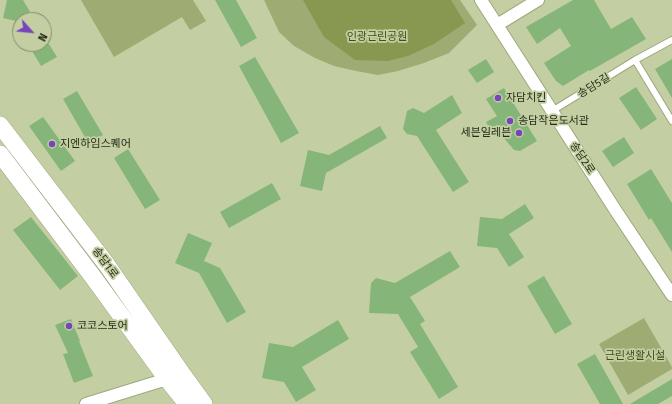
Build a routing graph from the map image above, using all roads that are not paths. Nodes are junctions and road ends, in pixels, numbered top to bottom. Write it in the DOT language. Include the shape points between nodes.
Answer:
graph roads {
  1 [pos="481,0"];
  2 [pos="538,0"];
  3 [pos="497,25"];
  4 [pos="672,40"];
  5 [pos="635,60"];
  6 [pos="552,111"];
  7 [pos="672,121"];
  8 [pos="0,125"];
  9 [pos="0,154"];
  10 [pos="671,290"];
  11 [pos="167,379"];
  12 [pos="86,404"];
  13 [pos="187,404"];
  14 [pos="204,404"];
  1 -- 3 [label="street, 송담2로"];
  2 -- 3 [label="street"];
  3 -- 6 [label="street, 송담2로"];
  4 -- 5 [label="lane, 송담5길"];
  5 -- 6 [label="lane, 송담5길"];
  5 -- 7 [label="lane"];
  6 -- 10 [label="street, 송담2로" via="616,211"];
  8 -- 14 [label="main road, 송담1로" via="108,265"];
  9 -- 11 [label="main road, 송담1로"];
  11 -- 12 [label="street"];
  11 -- 13 [label="main road, 송담1로"];
}
